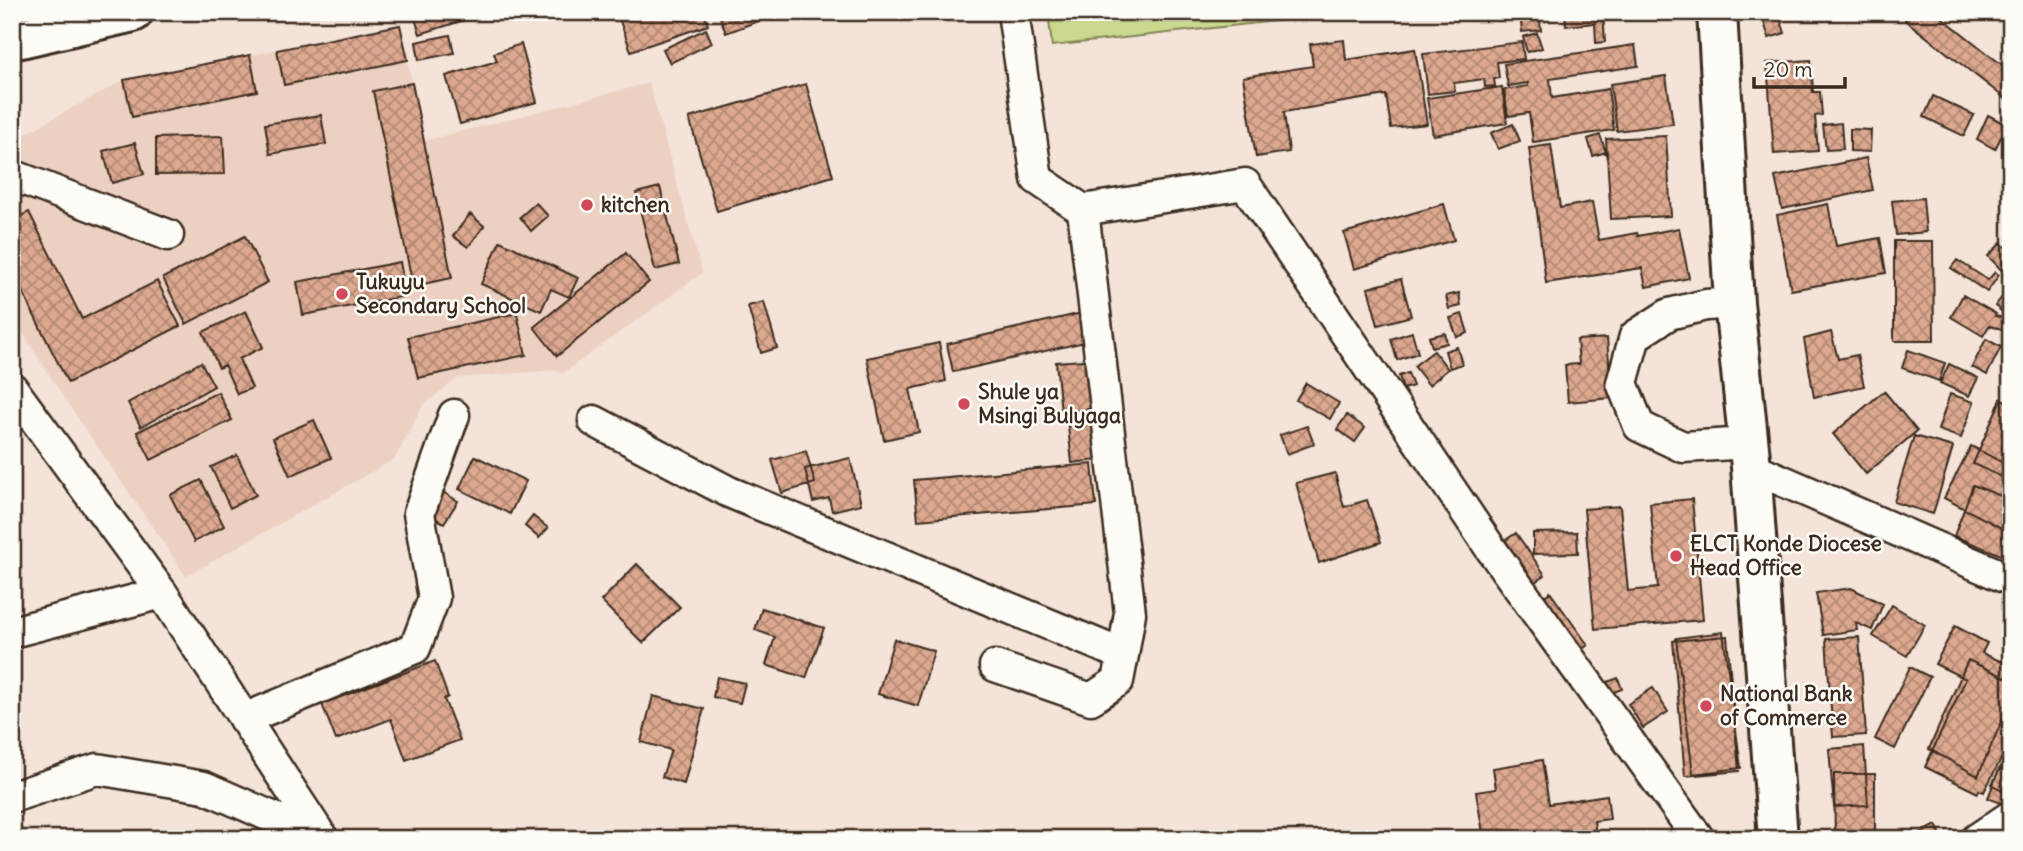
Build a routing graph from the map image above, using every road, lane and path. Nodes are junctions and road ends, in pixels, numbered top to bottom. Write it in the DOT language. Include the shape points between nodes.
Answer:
graph roads {
  1 [pos="133,12"];
  2 [pos="1013,12"];
  3 [pos="1717,12"];
  4 [pos="57,20"];
  5 [pos="12,40"];
  6 [pos="12,175"];
  7 [pos="1083,210"];
  8 [pos="168,235"];
  9 [pos="1734,303"];
  10 [pos="12,388"];
  11 [pos="454,415"];
  12 [pos="594,421"];
  13 [pos="1750,455"];
  14 [pos="2011,580"];
  15 [pos="162,593"];
  16 [pos="12,632"];
  17 [pos="1123,655"];
  18 [pos="995,666"];
  19 [pos="244,719"];
  20 [pos="12,797"];
  21 [pos="2011,816"];
  22 [pos="317,830"];
  23 [pos="1699,839"];
  24 [pos="1778,839"];
  25 [pos="1976,839"];
  1 -- 4 [label="main road"];
  2 -- 7 [label="street" via="1037,179"];
  3 -- 9 [label="main road"];
  4 -- 5 [label="main road"];
  6 -- 8 [label="street"];
  7 -- 17 [label="street" via="1130,613"];
  7 -- 23 [label="street" via="1245,184 1492,550"];
  9 -- 13 [label="main road"];
  9 -- 13 [label="street" via="1669,314 1635,336 1622,383 1639,426 1683,447"];
  10 -- 15 [label="street"];
  11 -- 19 [label="street" via="419,513 434,598 415,648"];
  12 -- 17 [label="street" via="729,492"];
  13 -- 14 [label="street"];
  13 -- 24 [label="main road"];
  15 -- 16 [label="street"];
  15 -- 19 [label="street"];
  17 -- 18 [label="street" via="1118,681 1091,699"];
  19 -- 22 [label="street"];
  20 -- 22 [label="street" via="97,769 204,787 288,824"];
  21 -- 25 [label="street"];
}
